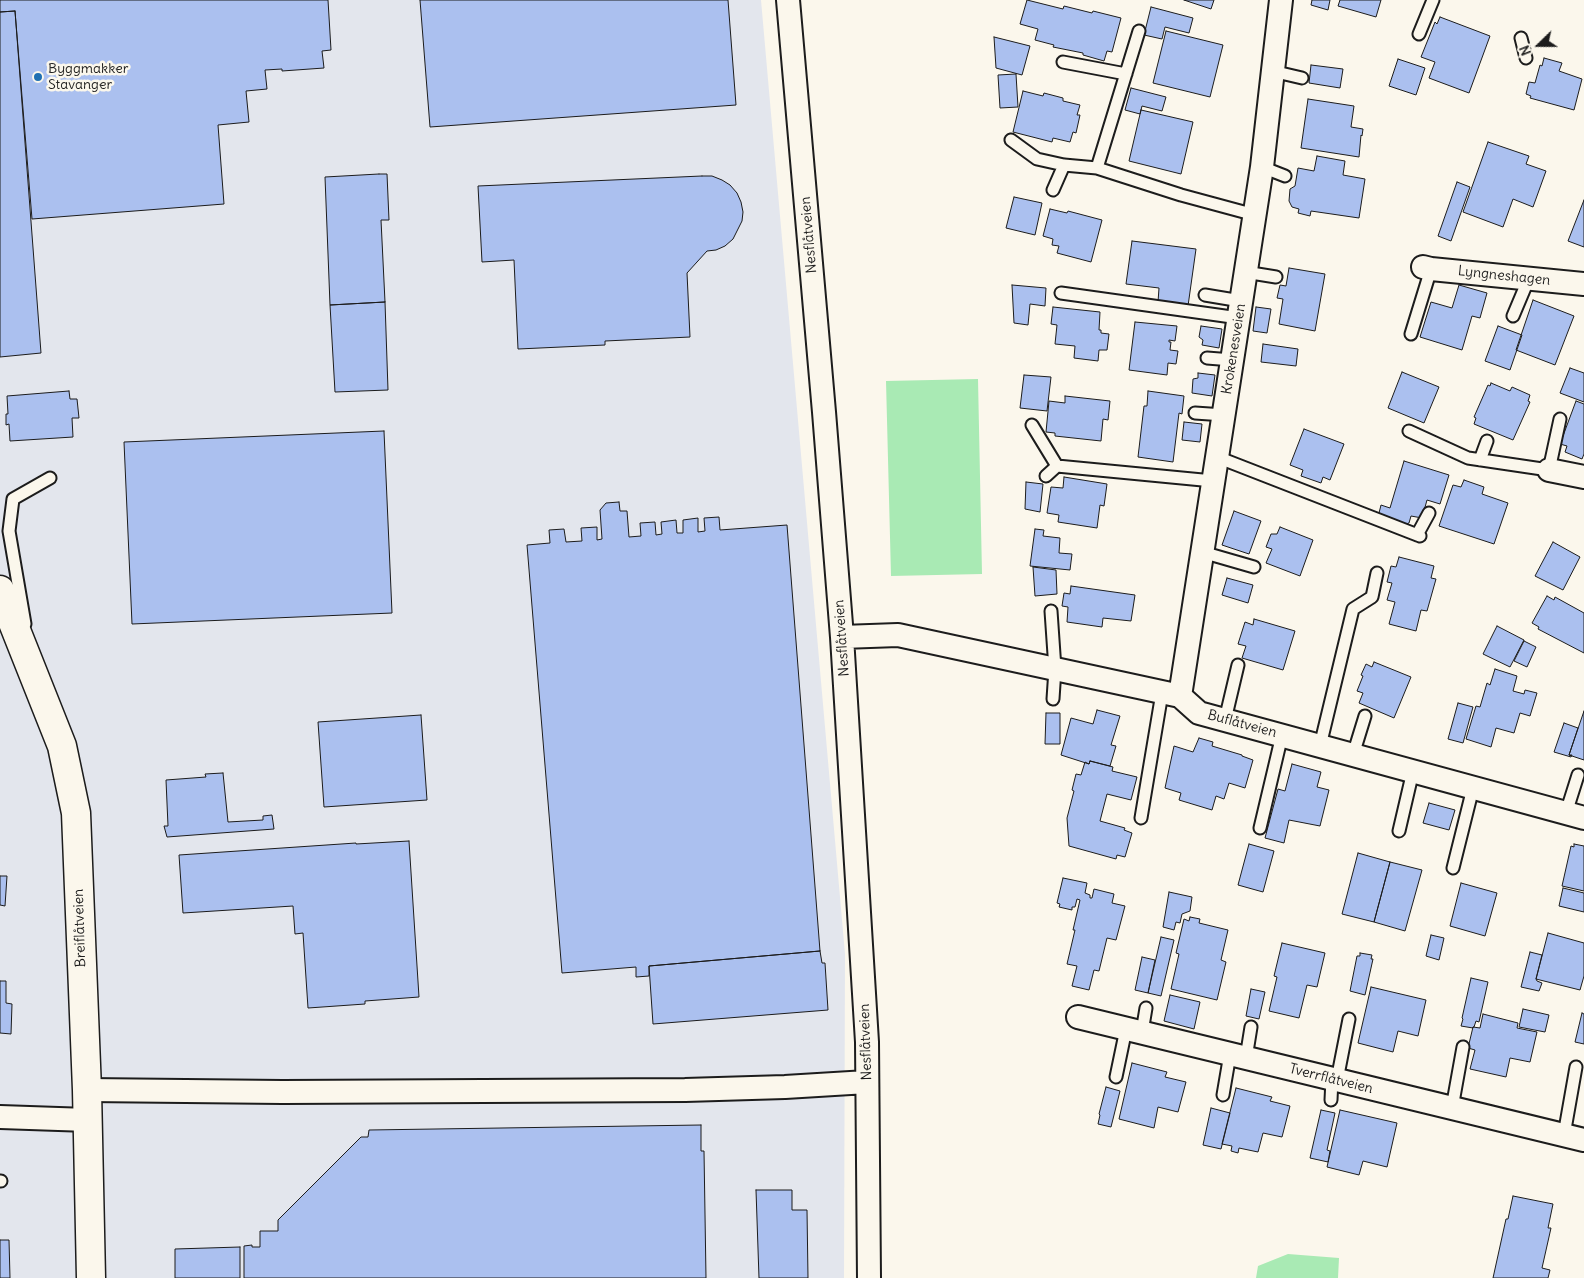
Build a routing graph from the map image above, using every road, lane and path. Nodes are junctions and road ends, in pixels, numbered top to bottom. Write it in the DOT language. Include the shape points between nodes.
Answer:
graph roads {
  1 [pos="788,0"];
  2 [pos="1281,0"];
  3 [pos="1433,0"];
  4 [pos="1138,31"];
  5 [pos="1418,34"];
  6 [pos="1522,38"];
  7 [pos="1526,58"];
  8 [pos="1063,62"];
  9 [pos="1272,71"];
  10 [pos="1126,74"];
  11 [pos="1302,78"];
  12 [pos="1011,140"];
  13 [pos="1064,165"];
  14 [pos="1262,167"];
  15 [pos="1098,168"];
  16 [pos="1285,176"];
  17 [pos="1053,190"];
  18 [pos="1255,215"];
  19 [pos="1427,268"];
  20 [pos="1245,272"];
  21 [pos="1276,277"];
  22 [pos="1529,278"];
  23 [pos="1584,284"];
  24 [pos="1062,293"];
  25 [pos="1205,295"];
  26 [pos="1240,309"];
  27 [pos="1513,316"];
  28 [pos="1411,334"];
  29 [pos="1207,358"];
  30 [pos="1232,360"];
  31 [pos="1195,413"];
  32 [pos="1224,415"];
  33 [pos="1560,418"];
  34 [pos="1032,425"];
  35 [pos="1408,431"];
  36 [pos="1487,441"];
  37 [pos="1217,457"];
  38 [pos="1480,460"];
  39 [pos="1057,466"];
  40 [pos="1549,470"];
  41 [pos="1046,476"];
  42 [pos="1584,477"];
  43 [pos="50,478"];
  44 [pos="1213,481"];
  45 [pos="1429,514"];
  46 [pos="1202,552"];
  47 [pos="1254,567"];
  48 [pos="1376,573"];
  49 [pos="0,590"];
  50 [pos="1051,611"];
  51 [pos="842,637"];
  52 [pos="1238,665"];
  53 [pos="1055,669"];
  54 [pos="35,680"];
  55 [pos="1171,695"];
  56 [pos="1053,699"];
  57 [pos="1364,716"];
  58 [pos="1225,720"];
  59 [pos="1282,735"];
  60 [pos="1320,746"];
  61 [pos="1353,755"];
  62 [pos="1413,771"];
  63 [pos="1578,775"];
  64 [pos="1473,788"];
  65 [pos="1575,816"];
  66 [pos="1141,818"];
  67 [pos="1260,828"];
  68 [pos="1399,831"];
  69 [pos="1453,868"];
  70 [pos="1146,1008"];
  71 [pos="1078,1017"];
  72 [pos="1348,1019"];
  73 [pos="1251,1027"];
  74 [pos="1134,1030"];
  75 [pos="1463,1047"];
  76 [pos="1238,1056"];
  77 [pos="1576,1066"];
  78 [pos="1116,1077"];
  79 [pos="867,1082"];
  80 [pos="1333,1086"];
  81 [pos="87,1090"];
  82 [pos="1223,1095"];
  83 [pos="1452,1108"];
  84 [pos="0,1117"];
  85 [pos="88,1120"];
  86 [pos="1574,1138"];
  87 [pos="91,1278"];
  88 [pos="869,1278"];
  1 -- 51 [label="street, Nesflåtveien"];
  2 -- 9 [label="street, Krokenesveien"];
  3 -- 5 [label="lane"];
  4 -- 10 [label="lane"];
  6 -- 7 [label="lane"];
  8 -- 10 [label="lane"];
  9 -- 11 [label="lane"];
  9 -- 14 [label="street, Krokenesveien"];
  10 -- 15 [label="lane"];
  12 -- 13 [label="lane" via="1037,159"];
  13 -- 15 [label="lane"];
  13 -- 17 [label="lane"];
  14 -- 16 [label="lane"];
  14 -- 18 [label="street, Krokenesveien"];
  15 -- 18 [label="lane" via="1181,196"];
  18 -- 20 [label="street, Krokenesveien"];
  19 -- 22 [label="street, Lyngneshagen"];
  19 -- 28 [label="lane"];
  20 -- 21 [label="lane"];
  20 -- 26 [label="street, Krokenesveien"];
  22 -- 23 [label="street, Lyngneshagen"];
  22 -- 27 [label="lane"];
  24 -- 26 [label="lane"];
  25 -- 26 [label="lane"];
  26 -- 30 [label="street, Krokenesveien"];
  29 -- 30 [label="lane"];
  30 -- 32 [label="street, Krokenesveien"];
  31 -- 32 [label="lane"];
  32 -- 37 [label="street, Krokenesveien"];
  33 -- 40 [label="lane"];
  34 -- 39 [label="lane"];
  35 -- 38 [label="lane" via="1468,458"];
  36 -- 38 [label="lane"];
  37 -- 44 [label="street, Krokenesveien"];
  37 -- 45 [label="lane" via="1418,535"];
  38 -- 40 [label="lane"];
  39 -- 41 [label="lane"];
  39 -- 44 [label="lane"];
  40 -- 42 [label="street"];
  43 -- 54 [label="lane" via="13,498 9,531"];
  44 -- 46 [label="street, Krokenesveien"];
  46 -- 47 [label="lane"];
  46 -- 55 [label="street, Krokenesveien"];
  48 -- 60 [label="lane" via="1372,597 1353,609"];
  49 -- 54 [label="street, Breiflåtveien"];
  50 -- 53 [label="lane"];
  51 -- 53 [label="street, Buflåtveien" via="898,635"];
  51 -- 79 [label="street, Nesflåtveien"];
  52 -- 58 [label="lane"];
  53 -- 55 [label="street, Buflåtveien"];
  53 -- 56 [label="lane"];
  54 -- 81 [label="street, Breiflåtveien" via="62,746 76,814"];
  55 -- 58 [label="street, Buflåtveien" via="1199,712"];
  55 -- 66 [label="lane"];
  57 -- 61 [label="lane"];
  58 -- 59 [label="street, Buflåtveien"];
  59 -- 60 [label="street, Buflåtveien"];
  59 -- 67 [label="lane"];
  60 -- 61 [label="street, Buflåtveien"];
  61 -- 62 [label="street, Buflåtveien"];
  62 -- 64 [label="street, Buflåtveien"];
  62 -- 68 [label="lane"];
  63 -- 65 [label="lane"];
  64 -- 65 [label="street, Buflåtveien"];
  64 -- 69 [label="lane"];
  70 -- 74 [label="lane"];
  71 -- 74 [label="street, Tverrflåtveien"];
  72 -- 80 [label="lane"];
  73 -- 76 [label="lane"];
  74 -- 76 [label="street, Tverrflåtveien"];
  74 -- 78 [label="lane"];
  75 -- 83 [label="lane"];
  76 -- 80 [label="street, Tverrflåtveien"];
  76 -- 82 [label="lane"];
  77 -- 86 [label="lane"];
  79 -- 81 [label="street" via="785,1088 606,1090"];
  79 -- 88 [label="street, Nesflåtveien"];
  80 -- 83 [label="street, Tverrflåtveien"];
  81 -- 85 [label="street, Breiflåtveien"];
  83 -- 86 [label="street, Tverrflåtveien"];
  84 -- 85 [label="street"];
  85 -- 87 [label="street, Breiflåtveien"];
}
